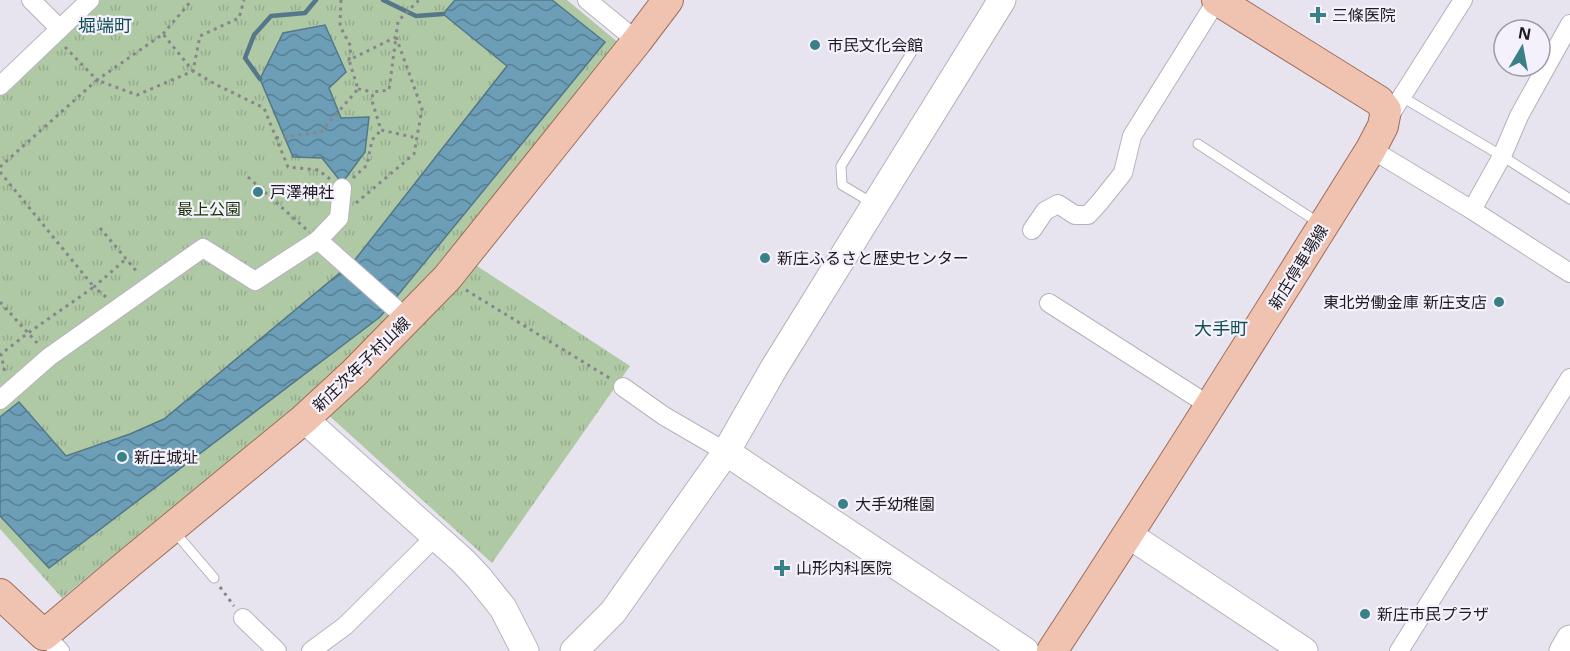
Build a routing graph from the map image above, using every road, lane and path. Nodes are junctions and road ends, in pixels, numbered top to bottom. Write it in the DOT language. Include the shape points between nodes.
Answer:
graph roads {
  1 [pos="31,0"];
  2 [pos="90,0"];
  3 [pos="192,0"];
  4 [pos="244,0"];
  5 [pos="341,0"];
  6 [pos="419,0"];
  7 [pos="587,0"];
  8 [pos="668,0"];
  9 [pos="1002,0"];
  10 [pos="1217,0"];
  11 [pos="1463,0"];
  12 [pos="1570,24"];
  13 [pos="57,32"];
  14 [pos="163,34"];
  15 [pos="396,37"];
  16 [pos="637,41"];
  17 [pos="918,42"];
  18 [pos="349,60"];
  19 [pos="194,71"];
  20 [pos="97,80"];
  21 [pos="0,86"];
  22 [pos="358,89"];
  23 [pos="373,92"];
  24 [pos="1402,97"];
  25 [pos="381,130"];
  26 [pos="1377,137"];
  27 [pos="276,138"];
  28 [pos="417,138"];
  29 [pos="1198,144"];
  30 [pos="1502,156"];
  31 [pos="0,167"];
  32 [pos="0,172"];
  33 [pos="248,177"];
  34 [pos="342,188"];
  35 [pos="1570,200"];
  36 [pos="875,205"];
  37 [pos="1472,210"];
  38 [pos="339,218"];
  39 [pos="1323,225"];
  40 [pos="100,228"];
  41 [pos="1032,231"];
  42 [pos="318,240"];
  43 [pos="126,259"];
  44 [pos="1570,273"];
  45 [pos="447,278"];
  46 [pos="149,286"];
  47 [pos="94,287"];
  48 [pos="0,302"];
  49 [pos="1049,303"];
  50 [pos="118,308"];
  51 [pos="407,319"];
  52 [pos="28,333"];
  53 [pos="49,357"];
  54 [pos="1570,378"];
  55 [pos="624,387"];
  56 [pos="4,396"];
  57 [pos="1210,406"];
  58 [pos="304,419"];
  59 [pos="726,452"];
  60 [pos="171,528"];
  61 [pos="1129,535"];
  62 [pos="436,536"];
  63 [pos="214,578"];
  64 [pos="0,594"];
  65 [pos="243,618"];
  66 [pos="1570,639"];
  67 [pos="52,643"];
  68 [pos="1300,650"];
  69 [pos="278,651"];
  70 [pos="311,651"];
  71 [pos="525,651"];
  72 [pos="574,651"];
  73 [pos="1025,651"];
  74 [pos="1052,651"];
  75 [pos="1399,651"];
  76 [pos="1563,651"];
  1 -- 13 [label="street"];
  2 -- 13 [label="street"];
  3 -- 14 [label="path"];
  4 -- 19 [label="path" via="239,18 200,36"];
  5 -- 18 [label="path" via="340,26 351,47"];
  6 -- 15 [label="path" via="398,21"];
  7 -- 16 [label="street"];
  8 -- 16 [label="main road, 新庄次年子村山線"];
  9 -- 36 [label="street"];
  10 -- 26 [label="main road" via="1379,101 1386,110"];
  10 -- 41 [label="street" via="1132,136 1122,173 1099,203 1088,215 1075,214 1058,204 1045,211"];
  11 -- 24 [label="street"];
  12 -- 30 [label="street" via="1519,116"];
  13 -- 20 [label="path"];
  13 -- 21 [label="street"];
  14 -- 19 [label="path"];
  14 -- 20 [label="path"];
  15 -- 18 [label="path"];
  15 -- 23 [label="path" via="389,90"];
  15 -- 28 [label="path" via="422,109"];
  16 -- 45 [label="main road, 新庄次年子村山線"];
  17 -- 36 [label="lane" via="842,166 842,185"];
  18 -- 22 [label="path"];
  19 -- 20 [label="path" via="137,95"];
  19 -- 27 [label="path" via="264,108"];
  20 -- 31 [label="path"];
  22 -- 23 [label="path"];
  22 -- 27 [label="path" via="321,132"];
  23 -- 25 [label="path"];
  24 -- 26 [label="street"];
  24 -- 30 [label="lane"];
  25 -- 28 [label="path"];
  25 -- 34 [label="path" via="372,140 367,165"];
  26 -- 37 [label="street"];
  26 -- 39 [label="main road, 新庄停車場線"];
  27 -- 34 [label="path" via="288,167 318,170"];
  28 -- 38 [label="path" via="414,154"];
  29 -- 39 [label="lane"];
  30 -- 35 [label="lane"];
  30 -- 37 [label="street"];
  32 -- 47 [label="path"];
  33 -- 42 [label="path"];
  34 -- 38 [label="street"];
  36 -- 59 [label="street"];
  37 -- 44 [label="street"];
  38 -- 42 [label="street"];
  39 -- 57 [label="main road, 新庄停車場線"];
  40 -- 43 [label="path"];
  42 -- 46 [label="street" via="255,281 203,248"];
  42 -- 51 [label="street"];
  43 -- 46 [label="path"];
  43 -- 47 [label="path"];
  45 -- 51 [label="main road, 新庄次年子村山線"];
  45 -- 55 [label="path"];
  46 -- 50 [label="street"];
  47 -- 50 [label="path"];
  47 -- 52 [label="path"];
  48 -- 52 [label="path"];
  49 -- 57 [label="street"];
  50 -- 53 [label="street"];
  51 -- 58 [label="main road, 新庄次年子村山線"];
  52 -- 53 [label="path"];
  52 -- 56 [label="path" via="2,354"];
  53 -- 56 [label="street"];
  54 -- 75 [label="street"];
  55 -- 59 [label="street"];
  57 -- 61 [label="main road, 新庄停車場線"];
  58 -- 60 [label="main road, 新庄次年子村山線"];
  58 -- 62 [label="street"];
  59 -- 72 [label="street" via="613,612"];
  59 -- 73 [label="street"];
  60 -- 63 [label="lane"];
  60 -- 67 [label="main road, 新庄次年子村山線"];
  61 -- 68 [label="street"];
  61 -- 74 [label="main road, 新庄停車場線"];
  62 -- 70 [label="street" via="345,626"];
  62 -- 71 [label="street" via="492,593"];
  63 -- 65 [label="path"];
  64 -- 67 [label="main road, 新庄次年子村山線"];
  65 -- 69 [label="street"];
  66 -- 76 [label="street"];
}
